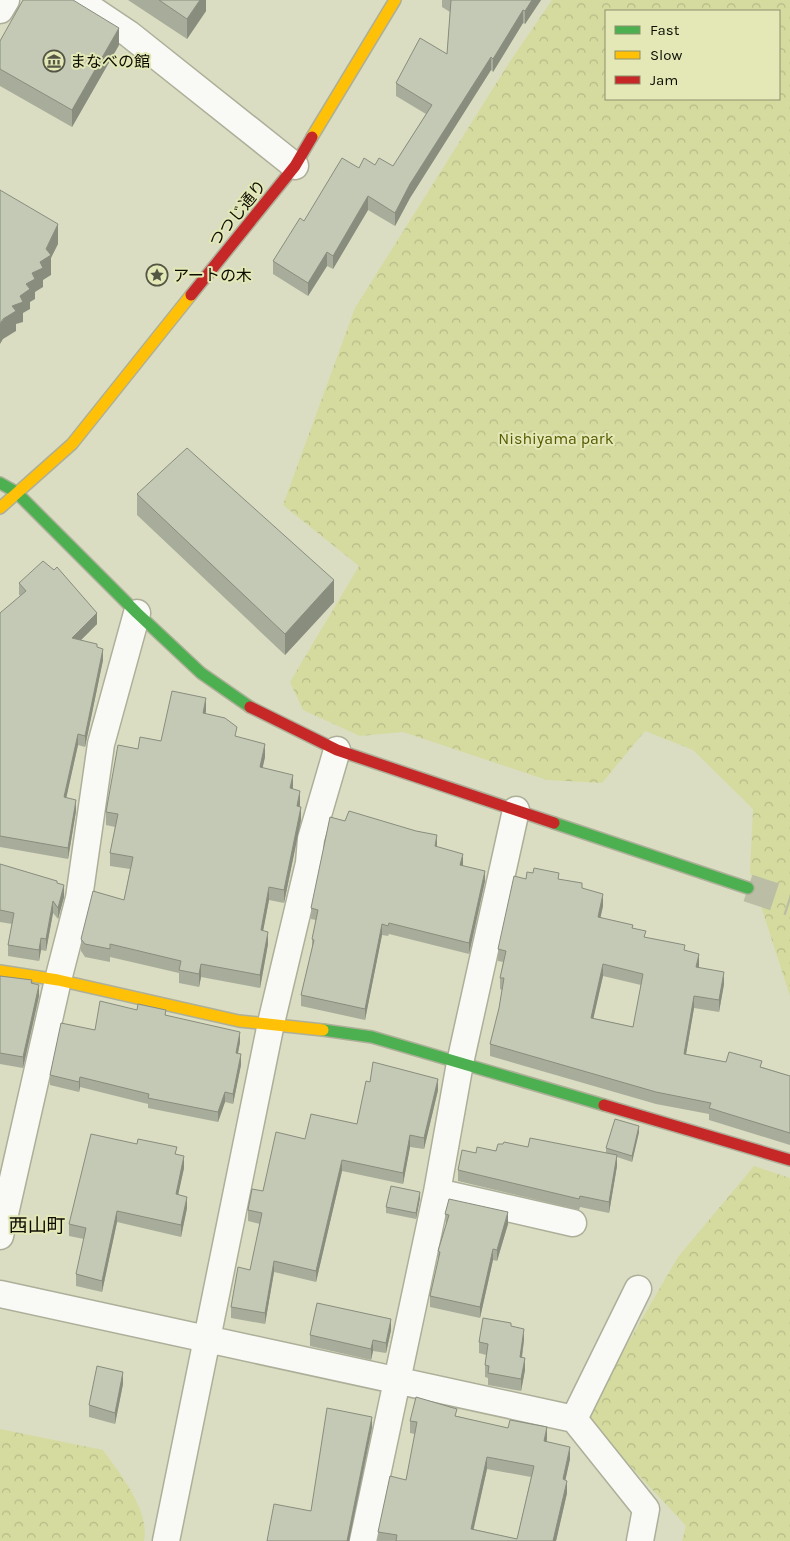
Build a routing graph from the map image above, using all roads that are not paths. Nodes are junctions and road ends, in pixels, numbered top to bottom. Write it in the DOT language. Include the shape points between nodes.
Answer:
graph roads {
  1 [pos="6,0"];
  2 [pos="78,0"];
  3 [pos="395,0"];
  4 [pos="0,10"];
  5 [pos="295,166"];
  6 [pos="0,483"];
  7 [pos="16,492"];
  8 [pos="0,508"];
  9 [pos="136,613"];
  10 [pos="336,750"];
  11 [pos="516,810"];
  12 [pos="748,888"];
  13 [pos="0,971"];
  14 [pos="58,980"];
  15 [pos="271,1023"];
  16 [pos="460,1063"];
  17 [pos="790,1160"];
  18 [pos="438,1192"];
  19 [pos="573,1223"];
  20 [pos="0,1236"];
  21 [pos="638,1289"];
  22 [pos="0,1294"];
  23 [pos="208,1339"];
  24 [pos="398,1380"];
  25 [pos="574,1419"];
  26 [pos="166,1541"];
  27 [pos="363,1541"];
  28 [pos="640,1541"];
  1 -- 4 [label="street"];
  2 -- 5 [label="street" via="129,34"];
  3 -- 5 [label="street, つつじ通り"];
  5 -- 7 [label="street, つつじ通り" via="72,444"];
  6 -- 7 [label="street"];
  7 -- 8 [label="street, つつじ通り"];
  7 -- 9 [label="street"];
  9 -- 10 [label="street" via="201,673 252,708"];
  9 -- 14 [label="street" via="102,744 80,898"];
  10 -- 11 [label="street"];
  10 -- 15 [label="street" via="311,839 309,862"];
  11 -- 12 [label="street"];
  11 -- 16 [label="street"];
  13 -- 14 [label="street"];
  14 -- 15 [label="street" via="239,1021"];
  14 -- 20 [label="street"];
  15 -- 16 [label="street" via="372,1037"];
  15 -- 23 [label="street"];
  16 -- 17 [label="street"];
  16 -- 18 [label="street"];
  18 -- 19 [label="street"];
  18 -- 24 [label="street"];
  21 -- 25 [label="street"];
  22 -- 23 [label="street"];
  23 -- 24 [label="street"];
  23 -- 26 [label="street"];
  24 -- 25 [label="street"];
  24 -- 27 [label="street"];
  25 -- 28 [label="street" via="646,1509"];
}
